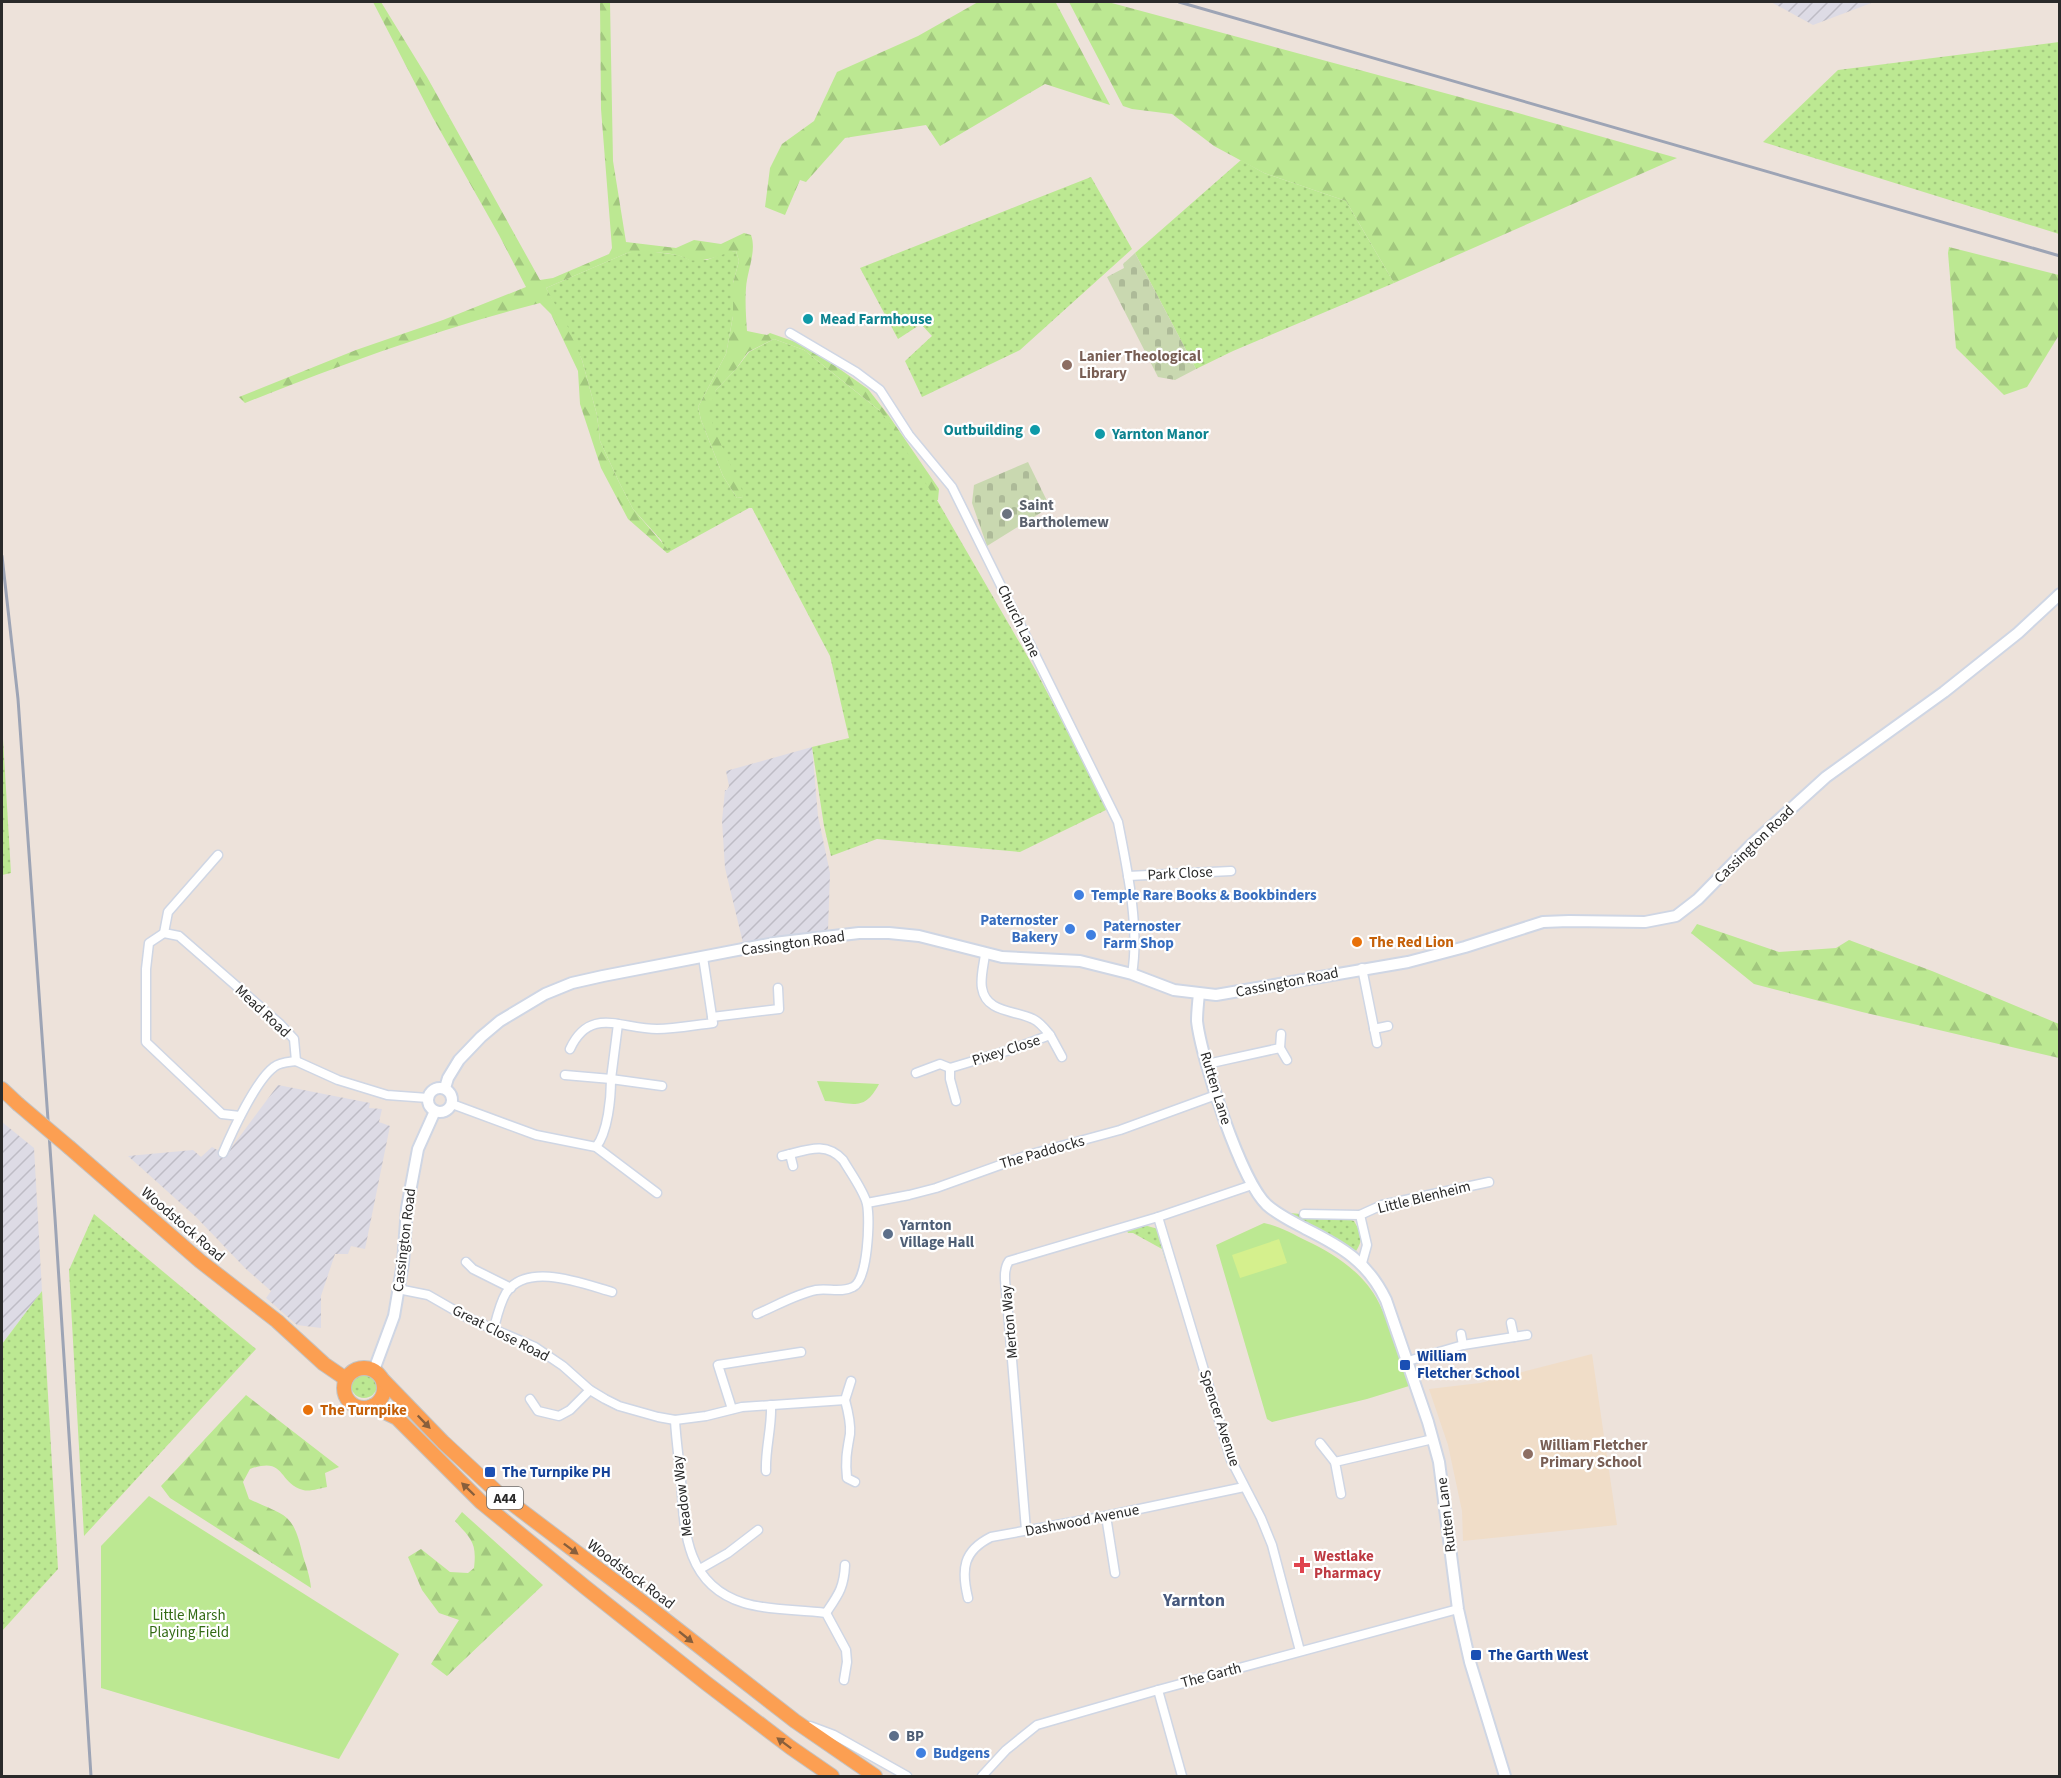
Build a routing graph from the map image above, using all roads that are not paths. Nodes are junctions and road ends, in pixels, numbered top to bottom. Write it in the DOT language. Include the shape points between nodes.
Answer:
graph roads {
  1 [pos="790,333"];
  2 [pos="2060,594"];
  3 [pos="218,855"];
  4 [pos="1231,871"];
  5 [pos="1128,876"];
  6 [pos="164,933"];
  7 [pos="985,954"];
  8 [pos="702,957"];
  9 [pos="1362,968"];
  10 [pos="1132,974"];
  11 [pos="778,988"];
  12 [pos="1199,994"];
  13 [pos="712,1017"];
  14 [pos="618,1024"];
  15 [pos="1388,1026"];
  16 [pos="1374,1029"];
  17 [pos="1281,1034"];
  18 [pos="1050,1035"];
  19 [pos="1377,1042"];
  20 [pos="1280,1048"];
  21 [pos="570,1049"];
  22 [pos="1062,1057"];
  23 [pos="1287,1060"];
  24 [pos="297,1061"];
  25 [pos="1207,1064"];
  26 [pos="950,1068"];
  27 [pos="916,1073"];
  28 [pos="565,1075"];
  29 [pos="611,1079"];
  30 [pos="663,1086"];
  31 [pos="445,1088"];
  32 [pos="2,1089"];
  33 [pos="1216,1095"];
  34 [pos="428,1098"];
  35 [pos="956,1101"];
  36 [pos="452,1104"];
  37 [pos="435,1111"];
  38 [pos="240,1116"];
  39 [pos="596,1147"];
  40 [pos="223,1153"];
  41 [pos="794,1166"];
  42 [pos="1489,1182"];
  43 [pos="1252,1185"];
  44 [pos="657,1193"];
  45 [pos="867,1203"];
  46 [pos="1304,1214"];
  47 [pos="1360,1215"];
  48 [pos="1158,1217"];
  49 [pos="466,1262"];
  50 [pos="1362,1263"];
  51 [pos="398,1288"];
  52 [pos="511,1288"];
  53 [pos="612,1292"];
  54 [pos="757,1314"];
  55 [pos="1511,1323"];
  56 [pos="494,1328"];
  57 [pos="1461,1334"];
  58 [pos="1527,1335"];
  59 [pos="1514,1337"];
  60 [pos="1463,1345"];
  61 [pos="801,1352"];
  62 [pos="1408,1361"];
  63 [pos="378,1375"];
  64 [pos="346,1379"];
  65 [pos="851,1381"];
  66 [pos="590,1390"];
  67 [pos="530,1399"];
  68 [pos="845,1400"];
  69 [pos="771,1405"];
  70 [pos="372,1406"];
  71 [pos="732,1409"];
  72 [pos="675,1420"];
  73 [pos="1433,1439"];
  74 [pos="1320,1443"];
  75 [pos="1335,1462"];
  76 [pos="766,1471"];
  77 [pos="855,1482"];
  78 [pos="1244,1487"];
  79 [pos="1341,1494"];
  80 [pos="1106,1516"];
  81 [pos="758,1530"];
  82 [pos="1026,1530"];
  83 [pos="845,1565"];
  84 [pos="700,1569"];
  85 [pos="1115,1573"];
  86 [pos="968,1598"];
  87 [pos="1458,1609"];
  88 [pos="826,1613"];
  89 [pos="1300,1651"];
  90 [pos="844,1680"];
  91 [pos="1158,1690"];
  92 [pos="795,1721"];
  93 [pos="832,1776"];
  94 [pos="875,1776"];
  95 [pos="904,1776"];
  96 [pos="982,1776"];
  97 [pos="1182,1776"];
  98 [pos="1505,1776"];
  1 -- 5 [label="street, Church Lane" via="880,390 909,435 958,497 1118,822"];
  2 -- 9 [label="street, Cassington Road" via="1944,692 1826,777 1676,916 1645,922 1543,922 1438,954"];
  3 -- 6 [label="street" via="168,912"];
  4 -- 5 [label="street, Park Close"];
  5 -- 10 [label="street, Church Lane"];
  6 -- 24 [label="street, Mead Road" via="180,936 280,1024 294,1039"];
  6 -- 38 [label="street" via="149,943 146,1042 222,1114"];
  7 -- 8 [label="street, Cassington Road" via="928,938 874,933 774,943"];
  7 -- 10 [label="street, Cassington Road" via="1080,961"];
  7 -- 18 [label="street, Pixey Close" via="982,988 987,999 995,1007 1031,1018"];
  8 -- 13 [label="street"];
  8 -- 31 [label="street, Cassington Road" via="572,983 545,994 500,1020 481,1037 459,1060"];
  9 -- 12 [label="street, Cassington Road" via="1231,993"];
  9 -- 16 [label="street"];
  10 -- 12 [label="street, Cassington Road" via="1174,990"];
  11 -- 13 [label="street" via="779,1009"];
  12 -- 25 [label="street, Rutten Lane" via="1197,1021"];
  13 -- 14 [label="street" via="713,1023 669,1029"];
  14 -- 21 [label="street" via="587,1026 576,1035"];
  14 -- 29 [label="street"];
  15 -- 16 [label="street"];
  16 -- 19 [label="street"];
  17 -- 20 [label="street"];
  18 -- 22 [label="street"];
  18 -- 26 [label="street, Pixey Close"];
  20 -- 23 [label="street"];
  20 -- 25 [label="street"];
  24 -- 34 [label="street" via="338,1080 387,1095"];
  24 -- 38 [label="street" via="281,1063 267,1072"];
  25 -- 33 [label="street, Rutten Lane"];
  26 -- 27 [label="street, Pixey Close" via="940,1064"];
  26 -- 35 [label="street"];
  28 -- 29 [label="street"];
  29 -- 30 [label="street"];
  29 -- 39 [label="street" via="611,1095"];
  31 -- 34 [label="street" via="435,1088"];
  31 -- 36 [label="street" via="452,1096"];
  32 -- 64 [label="highway, Woodstock Road, bridge" via="200,1261"];
  33 -- 43 [label="street, Rutten Lane"];
  33 -- 45 [label="street, The Paddocks" via="936,1188"];
  34 -- 37 [label="street"];
  36 -- 37 [label="street" via="445,1111"];
  36 -- 39 [label="street" via="536,1135"];
  37 -- 51 [label="street, Cassington Road" via="418,1149"];
  38 -- 40 [label="street"];
  39 -- 44 [label="street"];
  41 -- 45 [label="street" via="786,1155 814,1147 828,1148 843,1160"];
  42 -- 47 [label="street, Little Blenheim" via="1382,1205"];
  43 -- 48 [label="street, Merton Way"];
  43 -- 50 [label="street, Rutten Lane" via="1267,1205"];
  45 -- 54 [label="street" via="863,1270 858,1284 843,1290 807,1292"];
  46 -- 47 [label="street"];
  47 -- 50 [label="street" via="1367,1245"];
  48 -- 78 [label="street, Spencer Avenue" via="1231,1460"];
  48 -- 82 [label="street, Merton Way" via="1006,1265"];
  49 -- 52 [label="street"];
  50 -- 62 [label="street, Rutten Lane" via="1380,1287"];
  51 -- 56 [label="street, Great Close Road" via="428,1295"];
  51 -- 63 [label="street, Cassington Road"];
  52 -- 53 [label="street" via="528,1278 552,1276"];
  52 -- 56 [label="street" via="502,1300"];
  55 -- 59 [label="street"];
  56 -- 66 [label="street, Great Close Road" via="545,1353"];
  57 -- 60 [label="street"];
  58 -- 59 [label="street"];
  59 -- 60 [label="street"];
  60 -- 62 [label="street"];
  61 -- 71 [label="street" via="717,1365"];
  62 -- 73 [label="street, Rutten Lane"];
  63 -- 64 [label="highway" via="362,1368"];
  63 -- 70 [label="highway" via="384,1393"];
  63 -- 92 [label="highway, Woodstock Road / A44, one-way" via="498,1492"];
  64 -- 70 [label="highway, A44" via="344,1389 349,1401"];
  65 -- 68 [label="street"];
  66 -- 67 [label="street" via="559,1416 536,1414"];
  66 -- 72 [label="street, Great Close Road" via="619,1407"];
  68 -- 69 [label="street, Great Close Road"];
  68 -- 77 [label="street" via="850,1433 845,1460 847,1478"];
  69 -- 71 [label="street, Great Close Road"];
  69 -- 76 [label="street"];
  93 -- 70 [label="highway, A44, one-way" via="790,1748 585,1587 481,1502 398,1418"];
  71 -- 72 [label="street, Great Close Road"];
  72 -- 84 [label="street, Meadow Way" via="686,1536"];
  73 -- 75 [label="street"];
  73 -- 87 [label="street, Rutten Lane" via="1443,1485"];
  74 -- 75 [label="street"];
  75 -- 79 [label="street"];
  78 -- 80 [label="street, Dashwood Avenue"];
  78 -- 89 [label="street, Spencer Avenue" via="1272,1545"];
  80 -- 82 [label="street, Dashwood Avenue"];
  80 -- 85 [label="street"];
  81 -- 84 [label="street" via="728,1554"];
  82 -- 86 [label="street, Dashwood Avenue" via="992,1537 969,1555 964,1581"];
  83 -- 88 [label="street" via="841,1591"];
  84 -- 88 [label="street, Meadow Way" via="721,1593 746,1604"];
  87 -- 89 [label="street, The Garth"];
  87 -- 98 [label="street, Rutten Lane" via="1472,1671"];
  88 -- 90 [label="street" via="846,1650"];
  89 -- 91 [label="street, The Garth"];
  91 -- 96 [label="street, The Garth" via="1037,1725"];
  91 -- 97 [label="street"];
  92 -- 94 [label="highway, Woodstock Road / A44"];
  92 -- 95 [label="street" via="834,1735"];
}
